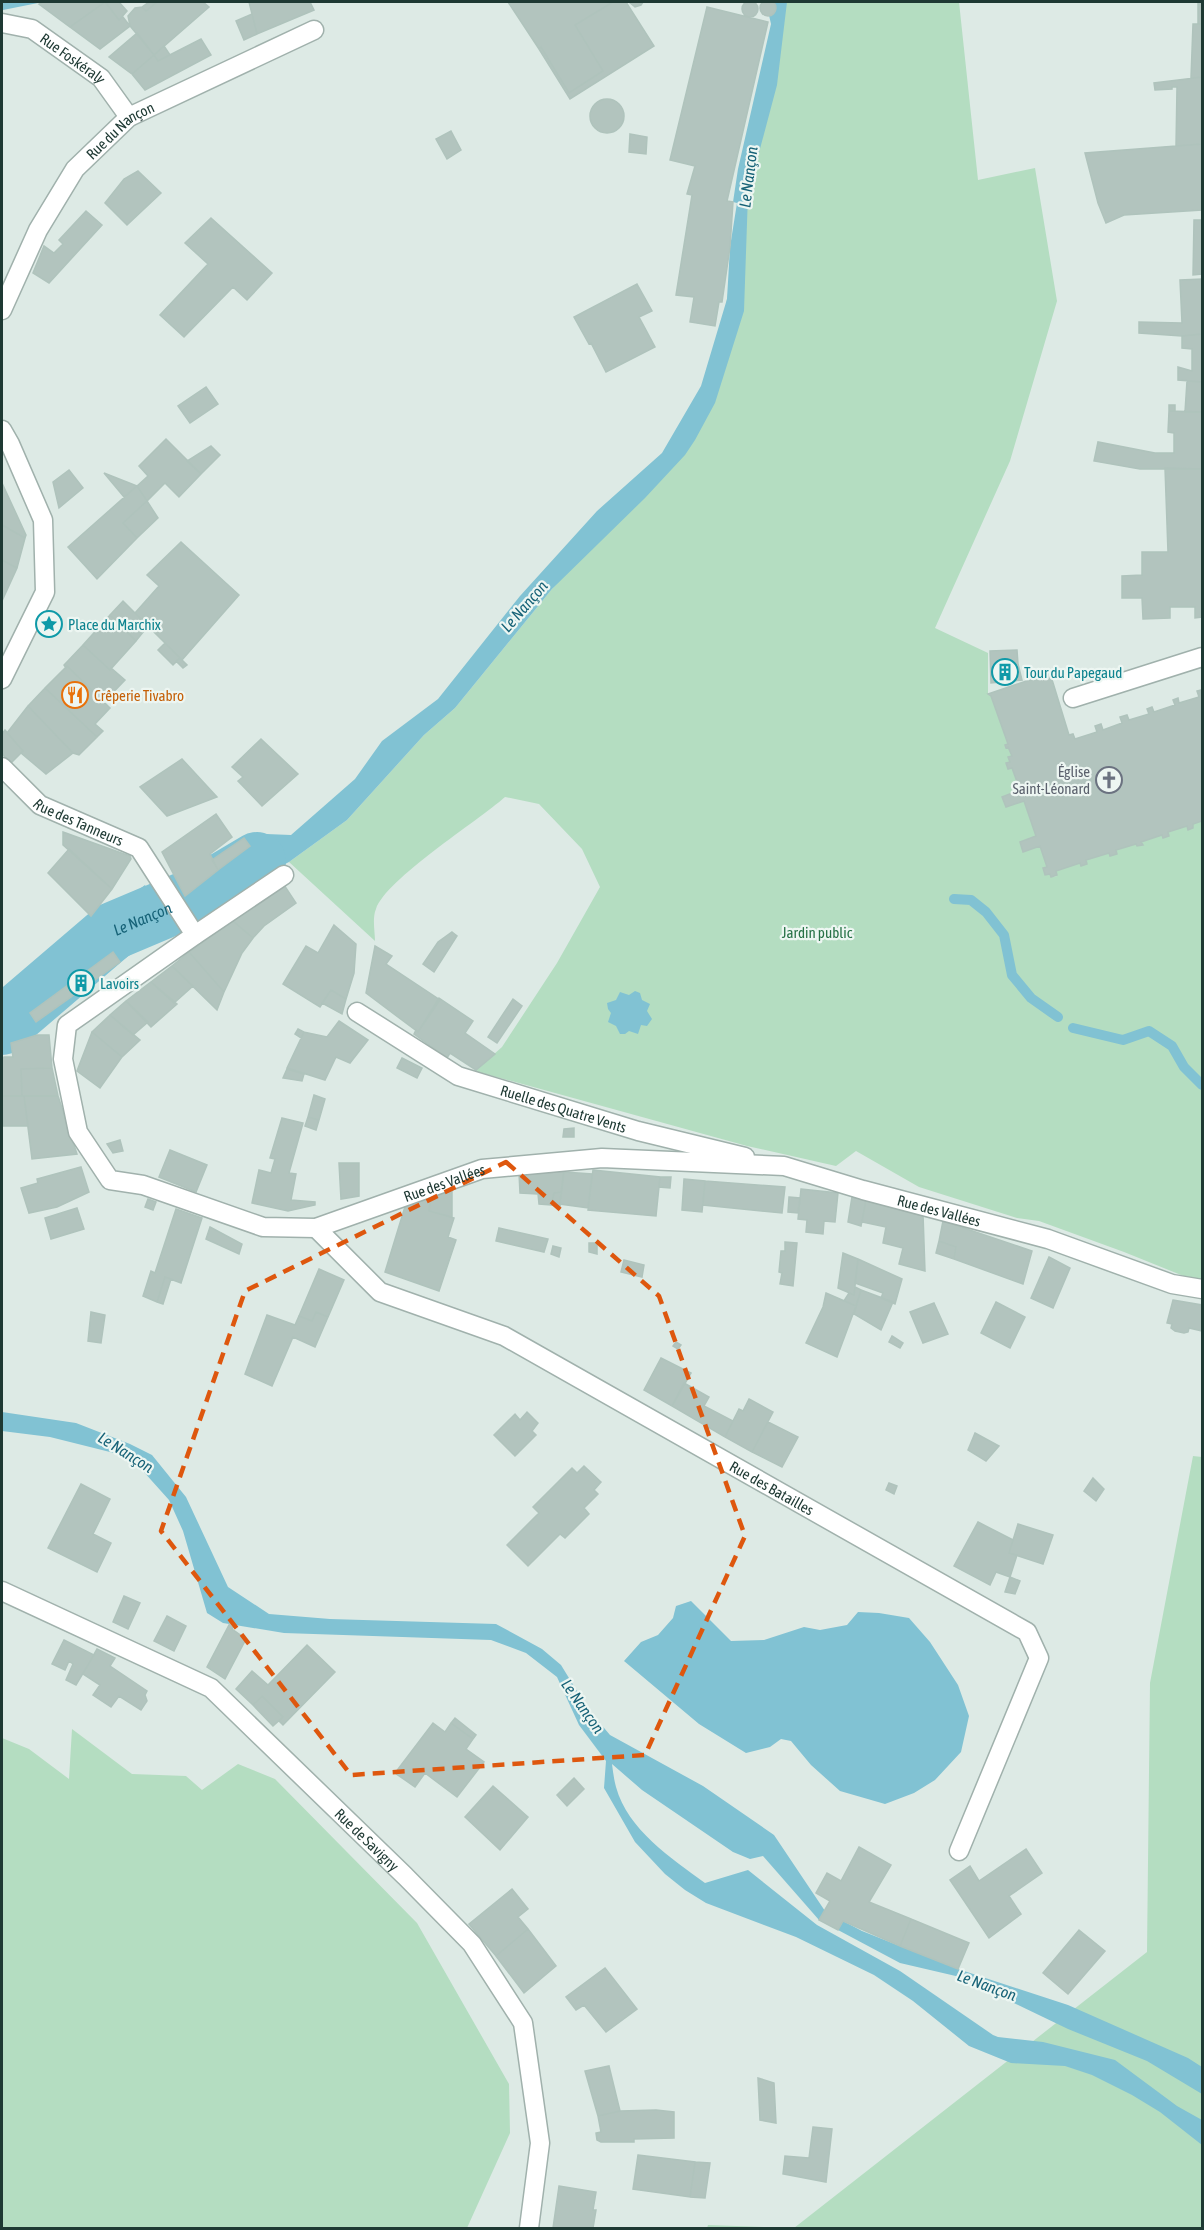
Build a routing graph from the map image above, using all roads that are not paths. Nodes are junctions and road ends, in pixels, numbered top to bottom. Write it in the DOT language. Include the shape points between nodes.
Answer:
graph roads {
  1 [pos="2,23"];
  2 [pos="314,30"];
  3 [pos="129,117"];
  4 [pos="2,310"];
  5 [pos="4,443"];
  6 [pos="1203,657"];
  7 [pos="2,680"];
  8 [pos="1073,698"];
  9 [pos="2,767"];
  10 [pos="284,876"];
  11 [pos="191,929"];
  12 [pos="357,1012"];
  13 [pos="784,1166"];
  14 [pos="315,1228"];
  15 [pos="1203,1289"];
  16 [pos="2,1591"];
  17 [pos="958,1851"];
  18 [pos="529,2229"];
  1 -- 3 [label="street, Rue Foskéraly" via="32,29 101,78"];
  2 -- 3 [label="street, Rue du Nançon"];
  3 -- 4 [label="street, Rue du Nançon" via="75,169 38,230"];
  5 -- 7 [label="street" via="43,520 45,592"];
  6 -- 8 [label="street"];
  9 -- 11 [label="street, Rue des Tanneurs" via="40,805 139,848"];
  10 -- 11 [label="street, Rue des Vallées"];
  11 -- 14 [label="street, Rue des Vallées" via="67,1026 63,1059 78,1132 110,1180 143,1185 263,1227"];
  12 -- 13 [label="street, Ruelle des Quatre Vents" via="458,1076 638,1131"];
  13 -- 14 [label="street, Rue des Vallées" via="602,1158 482,1169"];
  13 -- 15 [label="street, Rue des Vallées" via="1048,1239 1172,1284"];
  14 -- 17 [label="street, Rue des Batailles" via="380,1293 504,1336 1027,1632 1039,1658"];
  16 -- 18 [label="street, Rue de Savigny" via="211,1688 472,1944 523,2023 540,2143"];
}
